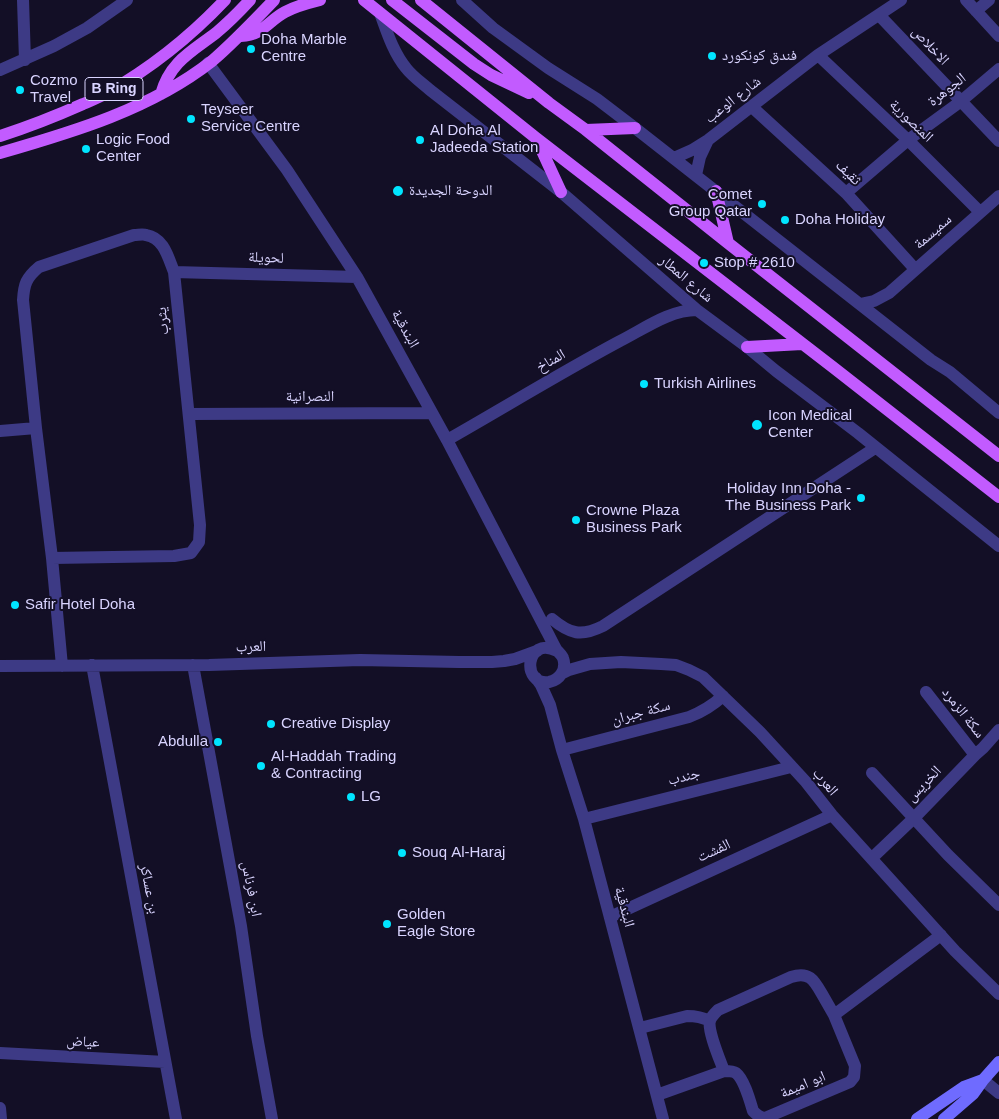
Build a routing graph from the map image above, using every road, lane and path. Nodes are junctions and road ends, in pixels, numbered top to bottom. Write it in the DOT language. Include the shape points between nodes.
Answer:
graph roads {
  1 [pos="23,0"];
  2 [pos="127,0"];
  3 [pos="212,0"];
  4 [pos="224,0"];
  5 [pos="250,0"];
  6 [pos="274,0"];
  7 [pos="320,0"];
  8 [pos="364,0"];
  9 [pos="392,0"];
  10 [pos="421,0"];
  11 [pos="462,0"];
  12 [pos="901,0"];
  13 [pos="966,0"];
  14 [pos="989,0"];
  15 [pos="976,11"];
  16 [pos="380,13"];
  17 [pos="212,14"];
  18 [pos="879,15"];
  19 [pos="241,36"];
  20 [pos="999,36"];
  21 [pos="818,55"];
  22 [pos="25,60"];
  23 [pos="208,63"];
  24 [pos="999,69"];
  25 [pos="0,70"];
  26 [pos="161,94"];
  27 [pos="960,102"];
  28 [pos="550,103"];
  29 [pos="752,107"];
  30 [pos="635,128"];
  31 [pos="586,130"];
  32 [pos="0,136"];
  33 [pos="536,138"];
  34 [pos="708,140"];
  35 [pos="908,140"];
  36 [pos="999,142"];
  37 [pos="0,153"];
  38 [pos="674,158"];
  39 [pos="696,175"];
  40 [pos="716,190"];
  41 [pos="561,192"];
  42 [pos="846,193"];
  43 [pos="999,196"];
  44 [pos="980,212"];
  45 [pos="728,243"];
  46 [pos="915,269"];
  47 [pos="174,272"];
  48 [pos="357,277"];
  49 [pos="677,291"];
  50 [pos="889,293"];
  51 [pos="860,304"];
  52 [pos="697,310"];
  53 [pos="673,314"];
  54 [pos="885,323"];
  55 [pos="802,344"];
  56 [pos="748,347"];
  57 [pos="432,413"];
  58 [pos="999,413"];
  59 [pos="189,414"];
  60 [pos="36,428"];
  61 [pos="0,431"];
  62 [pos="447,440"];
  63 [pos="875,448"];
  64 [pos="999,456"];
  65 [pos="999,497"];
  66 [pos="999,546"];
  67 [pos="52,558"];
  68 [pos="548,624"];
  69 [pos="539,650"];
  70 [pos="560,654"];
  71 [pos="504,661"];
  72 [pos="590,664"];
  73 [pos="92,665"];
  74 [pos="193,665"];
  75 [pos="0,666"];
  76 [pos="62,666"];
  77 [pos="533,673"];
  78 [pos="559,677"];
  79 [pos="926,692"];
  80 [pos="723,696"];
  81 [pos="550,705"];
  82 [pos="999,730"];
  83 [pos="562,750"];
  84 [pos="975,755"];
  85 [pos="791,767"];
  86 [pos="872,773"];
  87 [pos="832,815"];
  88 [pos="914,818"];
  89 [pos="584,819"];
  90 [pos="872,858"];
  91 [pos="999,906"];
  92 [pos="610,917"];
  93 [pos="941,935"];
  94 [pos="999,994"];
  95 [pos="834,1015"];
  96 [pos="710,1021"];
  97 [pos="640,1028"];
  98 [pos="0,1053"];
  99 [pos="165,1062"];
  100 [pos="999,1062"];
  101 [pos="724,1071"];
  102 [pos="983,1080"];
  103 [pos="999,1093"];
  104 [pos="657,1095"];
  105 [pos="0,1108"];
  106 [pos="1,1119"];
  107 [pos="176,1119"];
  108 [pos="272,1119"];
  109 [pos="663,1119"];
  110 [pos="918,1119"];
  111 [pos="945,1119"];
  1 -- 22 [label="street"];
  2 -- 22 [label="street" via="87,28"];
  3 -- 17 [label="street"];
  4 -- 17 [label="main road, B Ring"];
  5 -- 26 [label="main road" via="218,32 175,66"];
  6 -- 19 [label="main road, B Ring"];
  7 -- 19 [label="main road" via="286,12 257,33"];
  8 -- 16 [label="main road, شارع المطار"];
  9 -- 28 [label="main road" via="474,64"];
  10 -- 28 [label="main road"];
  11 -- 30 [label="street" via="493,28"];
  12 -- 18 [label="street, شارع الوعب"];
  13 -- 15 [label="street"];
  14 -- 15 [label="street"];
  15 -- 20 [label="street"];
  16 -- 33 [label="main road, شارع المطار"];
  16 -- 41 [label="street, شارع المطار" via="394,50 412,74"];
  17 -- 32 [label="main road, B Ring" via="146,70 106,94"];
  18 -- 21 [label="street, شارع الوعب"];
  18 -- 27 [label="street, الاخلاص"];
  19 -- 23 [label="main road, B Ring"];
  21 -- 29 [label="street, شارع الوعب"];
  21 -- 35 [label="street, المنصورية"];
  22 -- 25 [label="street"];
  23 -- 26 [label="main road, B Ring"];
  23 -- 48 [label="street, البندقية" via="287,170"];
  24 -- 27 [label="street, الجوهرة"];
  26 -- 37 [label="main road, B Ring" via="74,131"];
  27 -- 35 [label="street, الجوهرة"];
  27 -- 36 [label="street, الاخلاص"];
  28 -- 31 [label="main road"];
  29 -- 34 [label="street, شارع الوعب"];
  29 -- 42 [label="street, ثقيف"];
  30 -- 31 [label="main road"];
  30 -- 38 [label="street"];
  31 -- 45 [label="main road"];
  33 -- 41 [label="main road"];
  33 -- 55 [label="main road, شارع المطار"];
  34 -- 38 [label="street, شارع الوعب"];
  34 -- 39 [label="street, شارع الوعب"];
  35 -- 42 [label="street, الجوهرة"];
  35 -- 44 [label="street, المنصورية"];
  38 -- 39 [label="street"];
  39 -- 40 [label="street"];
  40 -- 45 [label="main road"];
  40 -- 51 [label="street"];
  41 -- 49 [label="street, شارع المطار"];
  42 -- 46 [label="street, ثقيف"];
  43 -- 44 [label="street, سميسمة"];
  44 -- 46 [label="street, سميسمة"];
  45 -- 64 [label="main road"];
  46 -- 50 [label="street, سميسمة"];
  47 -- 48 [label="street, لحويلة"];
  47 -- 59 [label="street, يثرب"];
  47 -- 60 [label="street, يثرب" via="160,242 148,235 134,235 39,267 32,274 26,282 23,300"];
  48 -- 57 [label="street, البندقية"];
  49 -- 52 [label="street, شارع المطار"];
  49 -- 53 [label="street"];
  50 -- 51 [label="street, سميسمة"];
  50 -- 54 [label="street"];
  51 -- 54 [label="street"];
  52 -- 53 [label="street, المناخ"];
  52 -- 56 [label="street, شارع المطار"];
  53 -- 62 [label="street, المناخ"];
  54 -- 58 [label="street"];
  55 -- 56 [label="main road"];
  55 -- 65 [label="main road, شارع المطار"];
  56 -- 63 [label="street, شارع المطار"];
  57 -- 59 [label="street, النصرانية"];
  57 -- 62 [label="street, البندقية"];
  59 -- 67 [label="street, يثرب" via="200,525 199,542 190,554"];
  60 -- 61 [label="street"];
  60 -- 67 [label="street, يثرب"];
  62 -- 68 [label="street, البندقية"];
  63 -- 66 [label="street, شارع المطار"];
  63 -- 68 [label="street" via="603,626 579,632"];
  67 -- 76 [label="street, يثرب"];
  68 -- 69 [label="street"];
  68 -- 70 [label="street, البندقية"];
  69 -- 70 [label="street" via="552,648"];
  69 -- 71 [label="street, العرب"];
  69 -- 77 [label="street" via="531,658"];
  70 -- 72 [label="street, العرب"];
  70 -- 78 [label="street" via="564,666"];
  71 -- 74 [label="street, العرب" via="360,660"];
  71 -- 77 [label="street, العرب" via="523,665"];
  72 -- 78 [label="street, العرب" via="569,670"];
  72 -- 80 [label="street, العرب" via="621,662 676,666 703,677"];
  73 -- 74 [label="street, العرب"];
  73 -- 76 [label="street, العرب"];
  73 -- 99 [label="street, بن عساكر"];
  74 -- 108 [label="street, ابن فرناس" via="242,926"];
  75 -- 76 [label="street, العرب"];
  77 -- 78 [label="street" via="540,681 546,682"];
  77 -- 81 [label="street, البندقية"];
  78 -- 81 [label="street, البندقية"];
  79 -- 84 [label="street, سكة الزمرد"];
  80 -- 83 [label="street, سكة جبران" via="702,712 689,717"];
  80 -- 85 [label="street, العرب"];
  81 -- 83 [label="street, البندقية"];
  82 -- 84 [label="street, الخريس"];
  83 -- 89 [label="street, البندقية"];
  84 -- 88 [label="street, الخريس"];
  85 -- 87 [label="street, العرب"];
  85 -- 89 [label="street, جندب"];
  86 -- 88 [label="street"];
  87 -- 90 [label="street, العرب"];
  87 -- 92 [label="street, الفشت"];
  88 -- 90 [label="street, الخريس"];
  88 -- 91 [label="street"];
  89 -- 92 [label="street, البندقية"];
  90 -- 93 [label="street, العرب"];
  92 -- 97 [label="street, البندقية"];
  93 -- 94 [label="street, العرب"];
  93 -- 95 [label="street"];
  95 -- 96 [label="street, ابو اميمة" via="816,983 798,975 718,1010"];
  95 -- 101 [label="street, ابو اميمة" via="855,1066 850,1082 765,1118 753,1111 736,1073"];
  96 -- 97 [label="street" via="687,1016"];
  96 -- 101 [label="street"];
  97 -- 104 [label="street, البندقية"];
  98 -- 99 [label="street, عياض"];
  99 -- 107 [label="street, بن عساكر"];
  100 -- 102 [label="main road"];
  101 -- 104 [label="street"];
  102 -- 103 [label="street"];
  102 -- 110 [label="main road" via="964,1087"];
  102 -- 111 [label="main road" via="973,1094"];
  104 -- 109 [label="street, البندقية"];
  105 -- 106 [label="street"];
}
